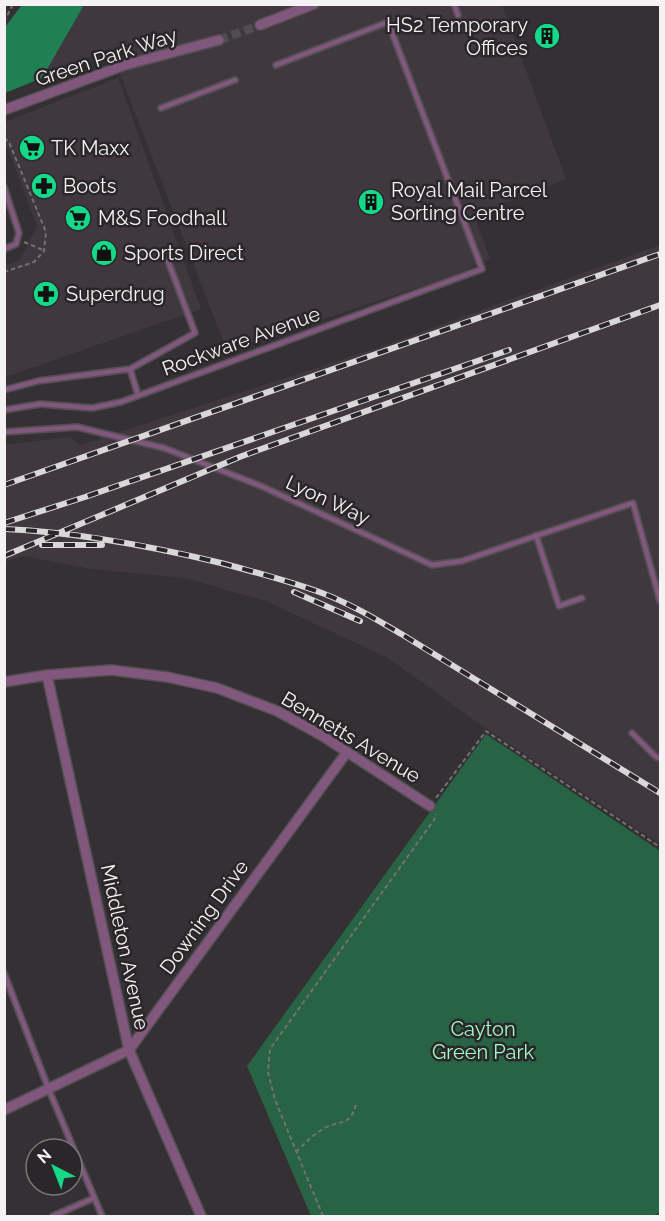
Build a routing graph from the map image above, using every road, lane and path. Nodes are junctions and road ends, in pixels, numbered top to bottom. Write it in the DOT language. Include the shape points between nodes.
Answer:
graph roads {
  1 [pos="13,4"];
  2 [pos="314,4"];
  3 [pos="454,4"];
  4 [pos="458,15"];
  5 [pos="4,22"];
  6 [pos="260,25"];
  7 [pos="219,40"];
  8 [pos="276,65"];
  9 [pos="235,80"];
  10 [pos="161,108"];
  11 [pos="4,110"];
  12 [pos="4,138"];
  13 [pos="4,187"];
  14 [pos="4,249"];
  15 [pos="168,261"];
  16 [pos="4,272"];
  17 [pos="130,369"];
  18 [pos="4,390"];
  19 [pos="138,395"];
  20 [pos="4,410"];
  21 [pos="4,432"];
  22 [pos="536,536"];
  23 [pos="582,598"];
  24 [pos="660,602"];
  25 [pos="47,675"];
  26 [pos="4,682"];
  27 [pos="632,733"];
  28 [pos="347,752"];
  29 [pos="660,758"];
  30 [pos="432,803"];
  31 [pos="660,847"];
  32 [pos="4,973"];
  33 [pos="129,1050"];
  34 [pos="49,1090"];
  35 [pos="356,1104"];
  36 [pos="4,1110"];
  37 [pos="296,1152"];
  38 [pos="94,1198"];
  39 [pos="53,1216"];
  40 [pos="102,1216"];
  41 [pos="201,1216"];
  42 [pos="323,1216"];
  1 -- 5 [label="path"];
  2 -- 6 [label="street"];
  3 -- 4 [label="lane"];
  7 -- 11 [label="street, Green Park Way" via="125,65"];
  8 -- 19 [label="lane, Rockware Avenue" via="388,22 482,269"];
  9 -- 10 [label="lane"];
  12 -- 16 [label="path" via="46,232 44,251 34,262"];
  13 -- 14 [label="lane" via="19,233 16,244"];
  15 -- 17 [label="lane" via="195,333"];
  17 -- 18 [label="lane" via="38,381"];
  17 -- 19 [label="lane"];
  19 -- 20 [label="lane, Rockware Avenue" via="92,408 40,404"];
  21 -- 22 [label="lane, Lyon Way" via="77,427 164,448 261,486 432,565 462,561"];
  22 -- 23 [label="lane" via="559,606"];
  22 -- 24 [label="lane, Lyon Way" via="633,502"];
  25 -- 26 [label="street, Bennetts Avenue"];
  25 -- 28 [label="street, Bennetts Avenue" via="138,672 217,688 277,711"];
  25 -- 33 [label="street, Middleton Avenue"];
  27 -- 29 [label="lane"];
  28 -- 30 [label="street, Bennetts Avenue"];
  28 -- 33 [label="street, Downing Drive"];
  30 -- 31 [label="path" via="486,731"];
  30 -- 37 [label="path" via="436,817 270,1049 268,1072 275,1100"];
  32 -- 34 [label="lane"];
  33 -- 34 [label="street, Downing Drive"];
  33 -- 41 [label="street, Middleton Avenue"];
  34 -- 36 [label="street, Downing Drive"];
  34 -- 38 [label="lane"];
  35 -- 37 [label="path" via="347,1122 326,1127"];
  37 -- 42 [label="path"];
  38 -- 39 [label="lane"];
  38 -- 40 [label="lane"];
}
